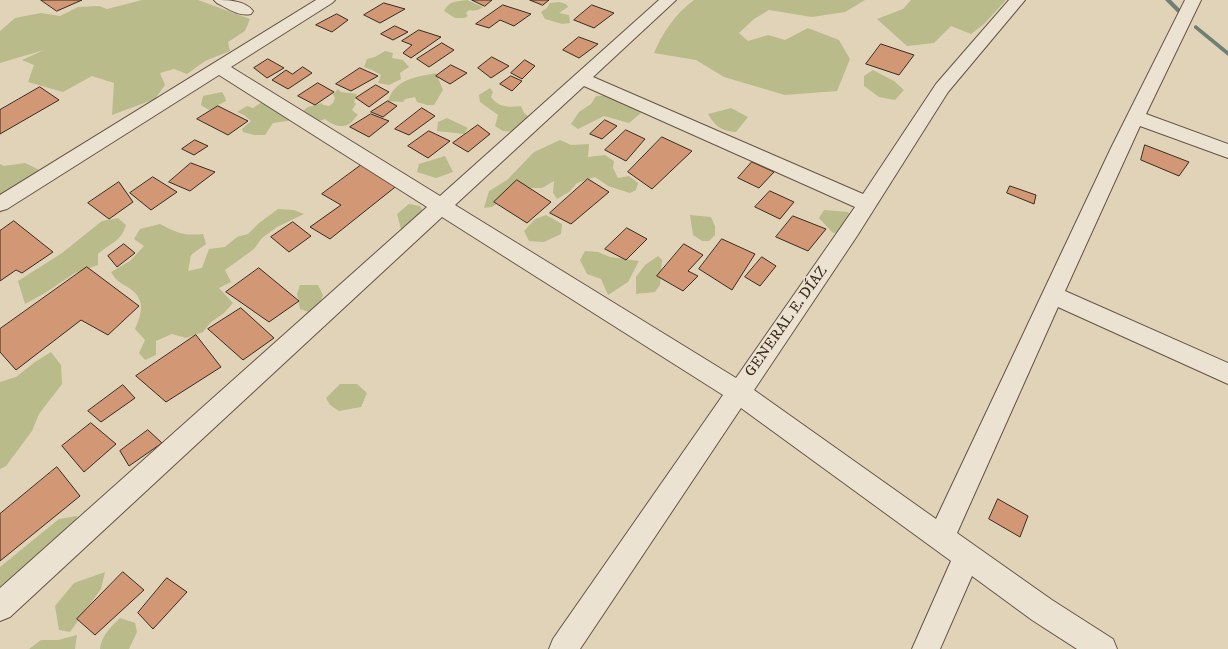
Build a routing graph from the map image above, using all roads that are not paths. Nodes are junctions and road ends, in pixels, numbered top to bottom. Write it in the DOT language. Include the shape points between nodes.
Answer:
graph roads {
  1 [pos="222,0"];
  2 [pos="327,0"];
  3 [pos="668,0"];
  4 [pos="1017,0"];
  5 [pos="1193,0"];
  6 [pos="244,11"];
  7 [pos="220,68"];
  8 [pos="582,78"];
  9 [pos="1136,117"];
  10 [pos="1228,151"];
  11 [pos="0,204"];
  12 [pos="868,204"];
  13 [pos="441,206"];
  14 [pos="1053,295"];
  15 [pos="1228,374"];
  16 [pos="738,393"];
  17 [pos="941,538"];
  18 [pos="967,556"];
  19 [pos="0,607"];
  20 [pos="563,649"];
  21 [pos="926,649"];
  22 [pos="1103,649"];
  1 -- 6 [label="street"];
  2 -- 7 [label="street"];
  3 -- 8 [label="street"];
  4 -- 12 [label="street, GENERAL E. DÍAZ" via="942,88"];
  5 -- 9 [label="street"];
  7 -- 11 [label="street"];
  7 -- 13 [label="street"];
  8 -- 12 [label="street"];
  8 -- 13 [label="street"];
  9 -- 10 [label="street"];
  9 -- 14 [label="street"];
  12 -- 16 [label="street, GENERAL E. DÍAZ"];
  13 -- 16 [label="street"];
  13 -- 19 [label="street"];
  14 -- 15 [label="street"];
  14 -- 17 [label="street"];
  16 -- 17 [label="street"];
  16 -- 20 [label="street, GENERAL E. DÍAZ"];
  17 -- 18 [label="street"];
  18 -- 21 [label="street"];
  18 -- 22 [label="street" via="1042,610"];
}
